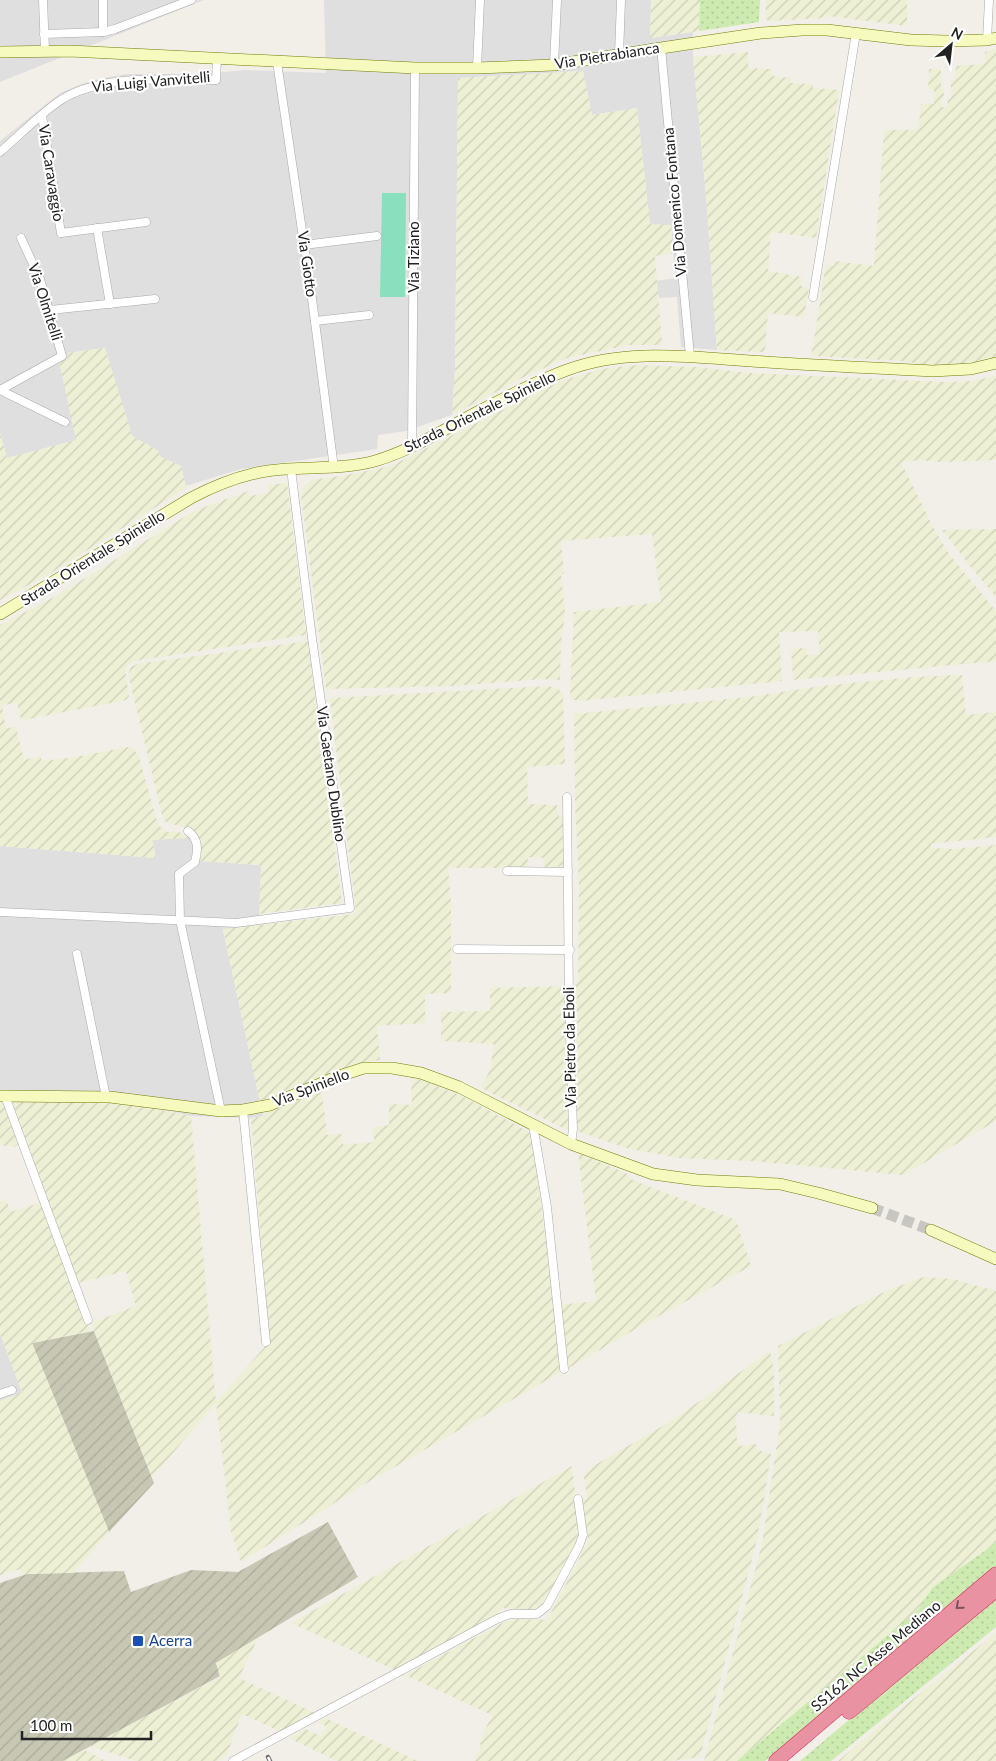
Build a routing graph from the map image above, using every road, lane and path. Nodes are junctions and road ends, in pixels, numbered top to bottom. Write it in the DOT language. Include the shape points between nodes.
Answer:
graph roads {
  1 [pos="43,0"];
  2 [pos="103,0"];
  3 [pos="191,0"];
  4 [pos="480,0"];
  5 [pos="557,0"];
  6 [pos="621,0"];
  7 [pos="989,0"];
  8 [pos="103,32"];
  9 [pos="856,33"];
  10 [pos="44,34"];
  11 [pos="992,39"];
  12 [pos="660,48"];
  13 [pos="45,50"];
  14 [pos="0,52"];
  15 [pos="619,55"];
  16 [pos="217,59"];
  17 [pos="277,62"];
  18 [pos="554,65"];
  19 [pos="415,68"];
  20 [pos="477,68"];
  21 [pos="42,116"];
  22 [pos="0,152"];
  23 [pos="146,222"];
  24 [pos="97,228"];
  25 [pos="377,236"];
  26 [pos="21,238"];
  27 [pos="304,245"];
  28 [pos="813,297"];
  29 [pos="155,299"];
  30 [pos="110,304"];
  31 [pos="50,310"];
  32 [pos="369,315"];
  33 [pos="315,321"];
  34 [pos="690,356"];
  35 [pos="996,363"];
  36 [pos="0,390"];
  37 [pos="65,422"];
  38 [pos="412,447"];
  39 [pos="334,468"];
  40 [pos="291,469"];
  41 [pos="0,614"];
  42 [pos="567,797"];
  43 [pos="188,832"];
  44 [pos="507,871"];
  45 [pos="568,872"];
  46 [pos="0,912"];
  47 [pos="180,920"];
  48 [pos="457,949"];
  49 [pos="570,950"];
  50 [pos="77,954"];
  51 [pos="2,1096"];
  52 [pos="106,1097"];
  53 [pos="243,1110"];
  54 [pos="222,1111"];
  55 [pos="533,1125"];
  56 [pos="571,1144"];
  57 [pos="872,1208"];
  58 [pos="931,1230"];
  59 [pos="996,1259"];
  60 [pos="88,1320"];
  61 [pos="266,1342"];
  62 [pos="564,1369"];
  63 [pos="12,1390"];
  64 [pos="0,1394"];
  65 [pos="578,1499"];
  66 [pos="996,1574"];
  67 [pos="996,1590"];
  68 [pos="234,1761"];
  69 [pos="776,1761"];
  70 [pos="791,1761"];
  1 -- 10 [label="street"];
  2 -- 8 [label="street"];
  3 -- 8 [label="street"];
  4 -- 20 [label="street"];
  5 -- 18 [label="street"];
  6 -- 15 [label="street"];
  7 -- 11 [label="street"];
  8 -- 10 [label="street"];
  9 -- 11 [label="street, Via Pietrabianca" via="911,40"];
  9 -- 12 [label="street, Via Pietrabianca" via="802,30"];
  9 -- 28 [label="street"];
  10 -- 13 [label="street"];
  12 -- 15 [label="street, Via Pietrabianca"];
  12 -- 34 [label="street, Via Domenico Fontana"];
  13 -- 14 [label="street, Via Pietrabianca"];
  13 -- 16 [label="street, Via Pietrabianca"];
  15 -- 18 [label="street, Via Pietrabianca"];
  16 -- 17 [label="street, Via Pietrabianca"];
  16 -- 21 [label="street, Via Luigi Vanvitelli" via="216,80 138,81 82,89 59,101"];
  17 -- 19 [label="street, Via Pietrabianca"];
  17 -- 27 [label="street, Via Giotto"];
  18 -- 20 [label="street, Via Pietrabianca"];
  19 -- 20 [label="street, Via Pietrabianca"];
  19 -- 38 [label="street, Via Tiziano"];
  21 -- 22 [label="street, Via Luigi Vanvitelli"];
  21 -- 24 [label="street, Via Caravaggio" via="60,233"];
  23 -- 24 [label="street, Via Caravaggio"];
  24 -- 30 [label="street"];
  25 -- 27 [label="street"];
  26 -- 31 [label="street, Via Olmitelli"];
  27 -- 33 [label="street, Via Giotto"];
  29 -- 30 [label="street"];
  30 -- 31 [label="street"];
  31 -- 36 [label="street, Via Olmitelli" via="62,356"];
  32 -- 33 [label="street"];
  33 -- 39 [label="street, Via Giotto"];
  34 -- 35 [label="street, Strada Orientale Spiniello" via="932,371 971,369"];
  34 -- 38 [label="street, Strada Orientale Spiniello" via="633,356 568,370"];
  36 -- 37 [label="street"];
  38 -- 39 [label="street, Strada Orientale Spiniello" via="374,461"];
  39 -- 40 [label="street, Strada Orientale Spiniello"];
  40 -- 41 [label="street, Strada Orientale Spiniello" via="252,474 191,498"];
  40 -- 47 [label="street, Via Gaetano Dublino" via="350,908 236,923"];
  42 -- 45 [label="street, Via Pietro da Eboli"];
  43 -- 47 [label="street" via="193,835 198,850 196,862 179,874"];
  44 -- 45 [label="street"];
  45 -- 49 [label="street, Via Pietro da Eboli"];
  46 -- 47 [label="street, Via Gaetano Dublino"];
  47 -- 54 [label="street"];
  48 -- 49 [label="street"];
  49 -- 56 [label="street, Via Pietro da Eboli"];
  50 -- 52 [label="street"];
  51 -- 52 [label="street, Via Spiniello"];
  51 -- 60 [label="street"];
  52 -- 54 [label="street, Via Spiniello"];
  53 -- 54 [label="street, Via Spiniello"];
  53 -- 55 [label="street, Via Spiniello" via="270,1105 364,1068 392,1068 421,1073 459,1087"];
  53 -- 61 [label="street"];
  55 -- 56 [label="street, Via Spiniello"];
  55 -- 62 [label="street" via="547,1207"];
  56 -- 57 [label="street, Via Spiniello" via="653,1174 697,1180 780,1184"];
  58 -- 59 [label="street"];
  63 -- 64 [label="street"];
  65 -- 68 [label="street" via="583,1535 547,1606 538,1614 510,1614 497,1619"];
  66 -- 69 [label="highway, SS162 NC Asse Mediano, one-way"];
  67 -- 70 [label="highway, SS162 NC Asse Mediano"];
}
